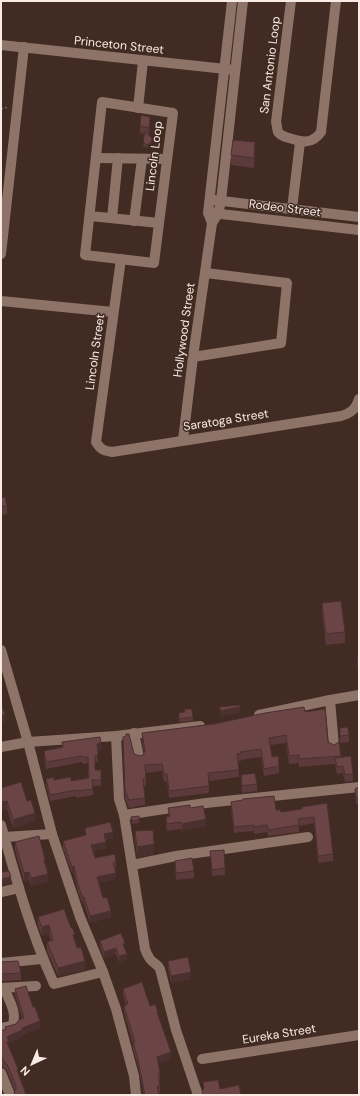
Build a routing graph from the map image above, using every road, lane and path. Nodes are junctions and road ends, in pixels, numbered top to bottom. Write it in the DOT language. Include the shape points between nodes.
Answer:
graph roads {
  1 [pos="232,1"];
  2 [pos="243,1"];
  3 [pos="291,1"];
  4 [pos="336,1"];
  5 [pos="1,45"];
  6 [pos="24,47"];
  7 [pos="143,61"];
  8 [pos="224,69"];
  9 [pos="235,70"];
  10 [pos="138,108"];
  11 [pos="300,142"];
  12 [pos="96,158"];
  13 [pos="118,158"];
  14 [pos="142,159"];
  15 [pos="167,159"];
  16 [pos="209,199"];
  17 [pos="221,201"];
  18 [pos="292,209"];
  19 [pos="213,213"];
  20 [pos="90,216"];
  21 [pos="359,217"];
  22 [pos="112,218"];
  23 [pos="134,221"];
  24 [pos="159,224"];
  25 [pos="359,230"];
  26 [pos="1,254"];
  27 [pos="122,259"];
  28 [pos="206,274"];
  29 [pos="1,301"];
  30 [pos="113,312"];
  31 [pos="193,357"];
  32 [pos="357,404"];
  33 [pos="183,440"];
  34 [pos="99,448"];
  35 [pos="1,650"];
  36 [pos="359,695"];
  37 [pos="330,700"];
  38 [pos="252,716"];
  39 [pos="212,725"];
  40 [pos="134,733"];
  41 [pos="116,736"];
  42 [pos="28,742"];
  43 [pos="334,746"];
  44 [pos="1,747"];
  45 [pos="139,757"];
  46 [pos="359,786"];
  47 [pos="124,815"];
  48 [pos="1,825"];
  49 [pos="52,834"];
  50 [pos="4,837"];
  51 [pos="308,837"];
  52 [pos="132,865"];
  53 [pos="19,888"];
  54 [pos="1,892"];
  55 [pos="42,959"];
  56 [pos="1,964"];
  57 [pos="103,972"];
  58 [pos="36,986"];
  59 [pos="2,988"];
  60 [pos="1,1028"];
  61 [pos="359,1035"];
  62 [pos="202,1059"];
  63 [pos="1,1073"];
  64 [pos="10,1095"];
  65 [pos="136,1095"];
  66 [pos="198,1095"];
  1 -- 8 [label="street"];
  2 -- 9 [label="street"];
  3 -- 11 [label="street, San Antonio Loop" via="276,122 282,136"];
  4 -- 11 [label="street" via="321,132 316,138"];
  5 -- 6 [label="street, Princeton Street"];
  6 -- 7 [label="street, Princeton Street"];
  6 -- 26 [label="street"];
  7 -- 8 [label="street, Princeton Street"];
  7 -- 10 [label="street"];
  8 -- 9 [label="street, Princeton Street"];
  8 -- 16 [label="street"];
  9 -- 17 [label="street"];
  10 -- 12 [label="street, Lincoln Loop" via="102,102"];
  10 -- 15 [label="street, Lincoln Loop" via="173,113"];
  11 -- 18 [label="street"];
  12 -- 13 [label="street"];
  12 -- 20 [label="street, Lincoln Loop"];
  13 -- 14 [label="street"];
  13 -- 22 [label="street"];
  14 -- 15 [label="street"];
  14 -- 23 [label="street"];
  15 -- 24 [label="street, Lincoln Loop"];
  16 -- 17 [label="street, Rodeo Street"];
  16 -- 19 [label="street"];
  17 -- 18 [label="street, Rodeo Street"];
  17 -- 19 [label="street"];
  18 -- 21 [label="street, Rodeo Street"];
  19 -- 25 [label="street, Rodeo Street"];
  19 -- 28 [label="street, Hollywood Street"];
  20 -- 22 [label="street"];
  20 -- 27 [label="street, Lincoln Loop" via="86,255"];
  22 -- 23 [label="street"];
  23 -- 24 [label="street"];
  24 -- 27 [label="street, Lincoln Loop" via="154,263"];
  27 -- 30 [label="street, Lincoln Street"];
  28 -- 31 [label="street, Hollywood Street"];
  28 -- 31 [label="street" via="287,283 281,343"];
  29 -- 30 [label="street"];
  30 -- 34 [label="street, Lincoln Street" via="96,442"];
  31 -- 33 [label="street, Hollywood Street"];
  32 -- 33 [label="street, Saratoga Street" via="350,414 341,416"];
  33 -- 34 [label="street, Saratoga Street" via="112,452"];
  35 -- 42 [label="street"];
  36 -- 37 [label="street"];
  37 -- 38 [label="street"];
  37 -- 43 [label="street"];
  39 -- 40 [label="street"];
  40 -- 41 [label="street"];
  40 -- 45 [label="street"];
  41 -- 42 [label="street"];
  41 -- 47 [label="street" via="119,799"];
  42 -- 44 [label="street"];
  42 -- 49 [label="street"];
  46 -- 47 [label="street"];
  47 -- 52 [label="street"];
  48 -- 50 [label="street"];
  49 -- 50 [label="street"];
  49 -- 57 [label="street" via="80,917"];
  50 -- 53 [label="street"];
  51 -- 52 [label="street"];
  52 -- 66 [label="street" via="145,949 148,958 158,964 160,969 176,1030"];
  53 -- 54 [label="street"];
  53 -- 55 [label="street"];
  55 -- 56 [label="street"];
  55 -- 57 [label="street" via="54,984"];
  57 -- 65 [label="street" via="134,1076"];
  58 -- 59 [label="street"];
  59 -- 60 [label="street" via="15,1014 12,1026"];
  61 -- 62 [label="street, Eureka Street"];
  63 -- 64 [label="street"];
}
